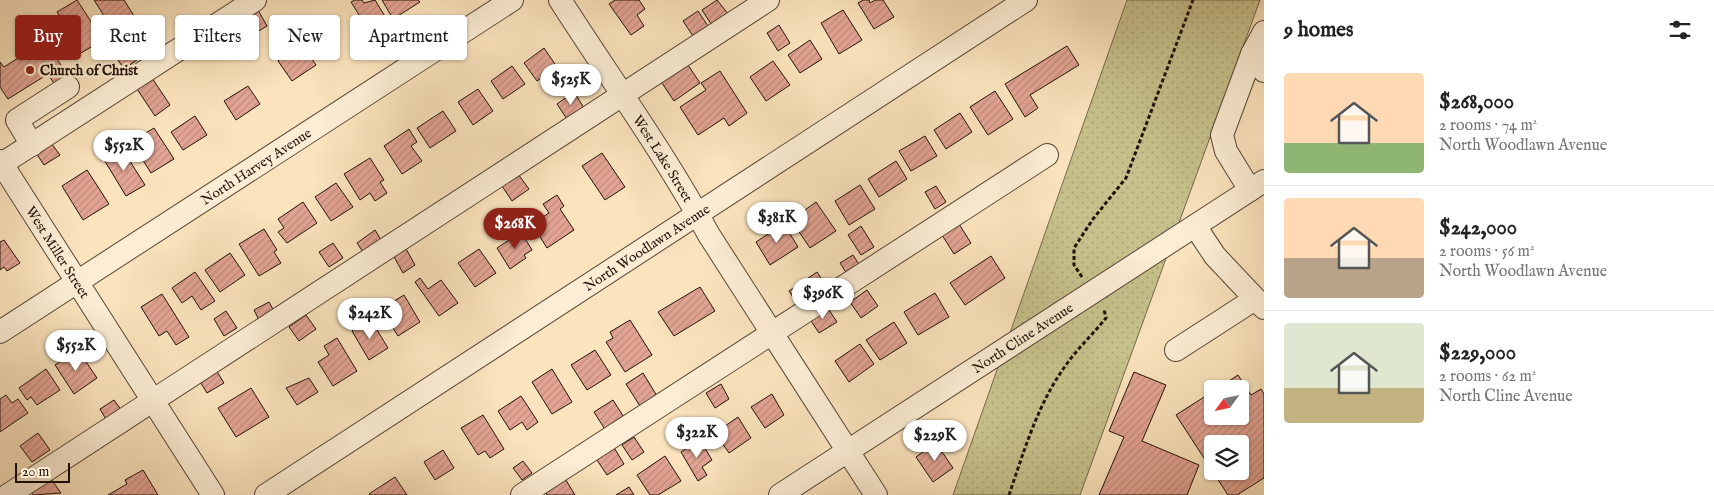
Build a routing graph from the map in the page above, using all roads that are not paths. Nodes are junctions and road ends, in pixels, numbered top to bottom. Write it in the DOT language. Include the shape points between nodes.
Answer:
graph roads {
  1 [pos="255,0"];
  2 [pos="512,0"];
  3 [pos="560,0"];
  4 [pos="768,0"];
  5 [pos="1026,0"];
  6 [pos="1264,32"];
  7 [pos="1258,62"];
  8 [pos="68,87"];
  9 [pos="623,94"];
  10 [pos="32,145"];
  11 [pos="1047,155"];
  12 [pos="1,163"];
  13 [pos="1257,185"];
  14 [pos="698,214"];
  15 [pos="1195,226"];
  16 [pos="77,282"];
  17 [pos="1260,303"];
  18 [pos="0,332"];
  19 [pos="772,333"];
  20 [pos="1176,350"];
  21 [pos="153,401"];
  22 [pos="848,451"];
  23 [pos="8,495"];
  24 [pos="213,495"];
  25 [pos="266,495"];
  26 [pos="522,495"];
  27 [pos="780,495"];
  28 [pos="876,495"];
  1 -- 10 [label="street"];
  2 -- 16 [label="street, North Harvey Avenue"];
  3 -- 9 [label="street, West Lake Street"];
  4 -- 9 [label="street"];
  5 -- 14 [label="street, North Woodlawn Avenue"];
  6 -- 7 [label="street"];
  7 -- 13 [label="street" via="1222,135 1226,151"];
  8 -- 10 [label="street" via="17,120"];
  9 -- 14 [label="street, West Lake Street"];
  9 -- 21 [label="street"];
  10 -- 12 [label="street"];
  11 -- 19 [label="street"];
  12 -- 16 [label="street, West Miller Street"];
  13 -- 15 [label="street, North Cline Avenue"];
  14 -- 19 [label="street, West Lake Street"];
  14 -- 25 [label="street, North Woodlawn Avenue"];
  15 -- 17 [label="street" via="1215,256"];
  15 -- 22 [label="street, North Cline Avenue"];
  16 -- 18 [label="street, North Harvey Avenue"];
  16 -- 21 [label="street, West Miller Street"];
  17 -- 20 [label="street"];
  19 -- 22 [label="street, West Lake Street"];
  19 -- 26 [label="street"];
  21 -- 23 [label="street"];
  21 -- 24 [label="street, West Miller Street"];
  22 -- 27 [label="street, North Cline Avenue"];
  22 -- 28 [label="street, West Lake Street"];
}
